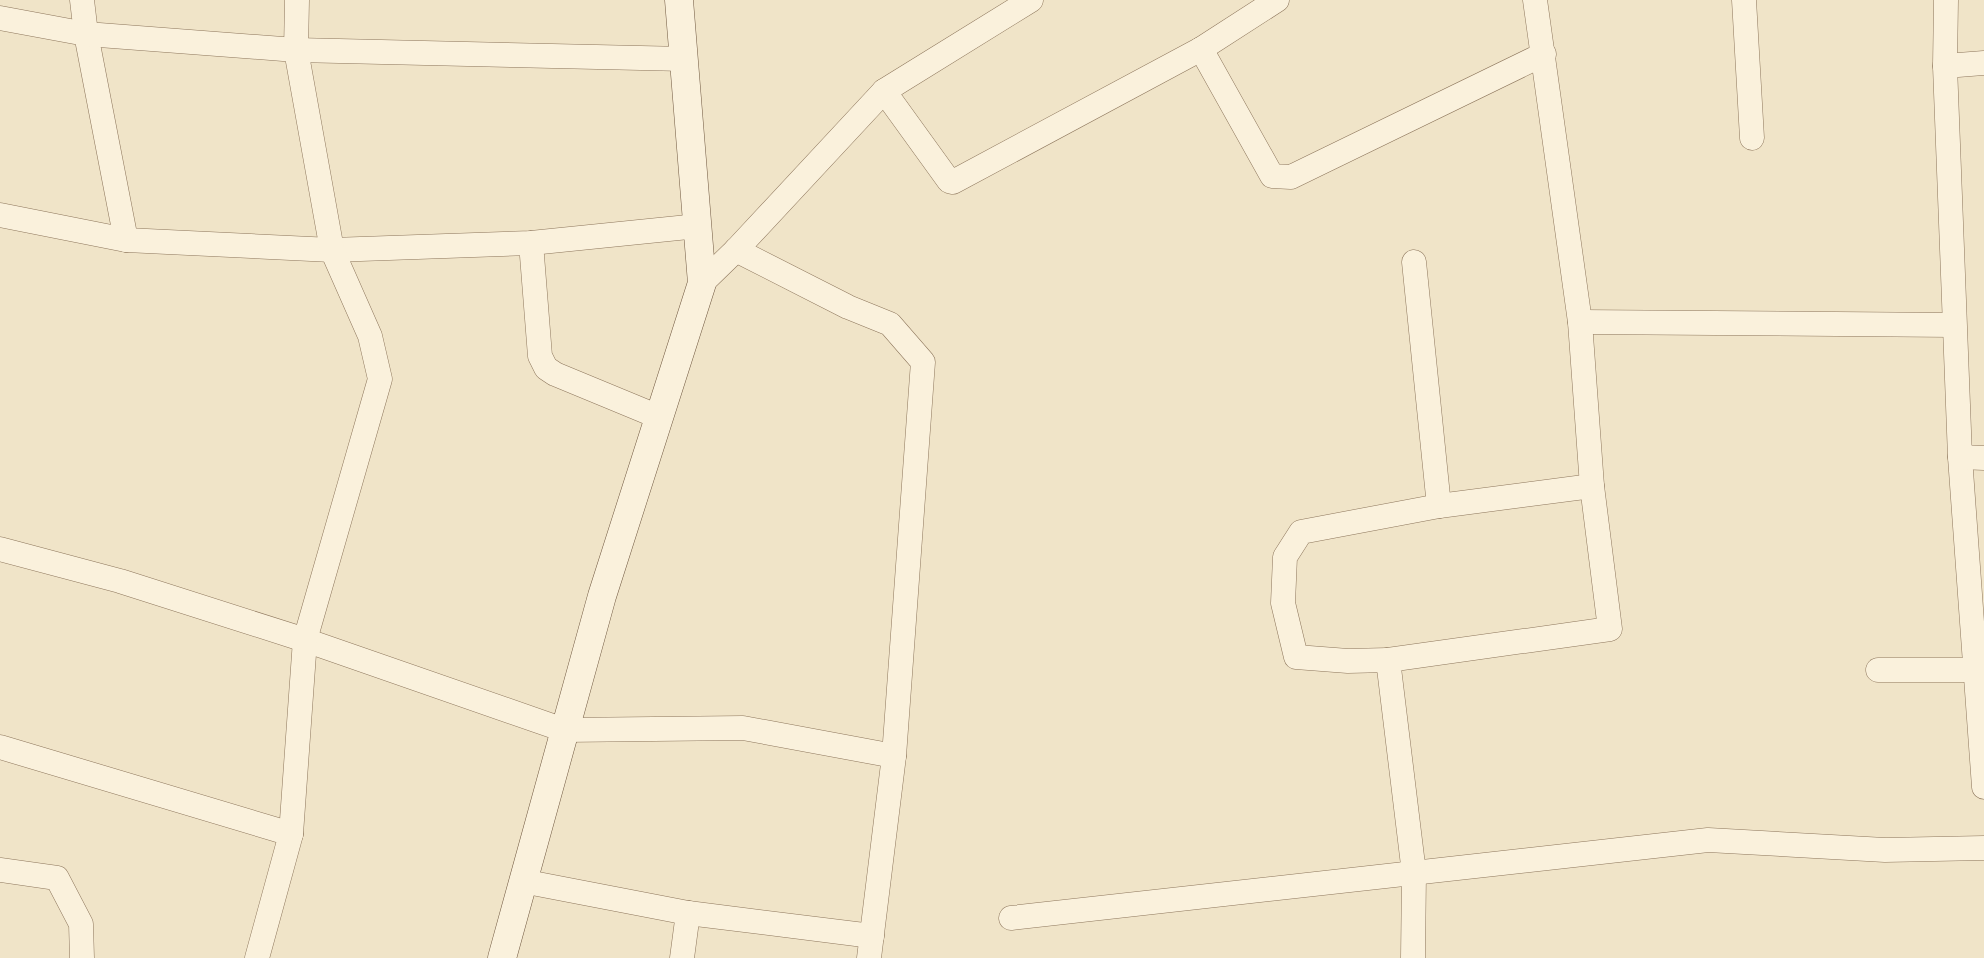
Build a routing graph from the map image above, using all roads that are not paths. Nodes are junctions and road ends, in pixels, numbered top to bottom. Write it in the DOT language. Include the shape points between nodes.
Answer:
graph roads {
  1 [pos="82,0"];
  2 [pos="297,0"];
  3 [pos="679,0"];
  4 [pos="1031,0"];
  5 [pos="1277,0"];
  6 [pos="1535,0"];
  7 [pos="1744,0"];
  8 [pos="1946,0"];
  9 [pos="0,18"];
  10 [pos="86,34"];
  11 [pos="1201,49"];
  12 [pos="296,50"];
  13 [pos="1544,54"];
  14 [pos="685,59"];
  15 [pos="1984,63"];
  16 [pos="1945,66"];
  17 [pos="884,91"];
  18 [pos="1752,138"];
  19 [pos="0,215"];
  20 [pos="698,226"];
  21 [pos="126,240"];
  22 [pos="531,243"];
  23 [pos="332,250"];
  24 [pos="736,250"];
  25 [pos="1414,262"];
  26 [pos="702,283"];
  27 [pos="1580,322"];
  28 [pos="1954,325"];
  29 [pos="659,418"];
  30 [pos="1960,457"];
  31 [pos="1984,458"];
  32 [pos="1592,486"];
  33 [pos="1439,506"];
  34 [pos="0,549"];
  35 [pos="305,640"];
  36 [pos="1388,660"];
  37 [pos="1878,670"];
  38 [pos="1981,670"];
  39 [pos="564,730"];
  40 [pos="0,747"];
  41 [pos="894,756"];
  42 [pos="1984,788"];
  43 [pos="291,834"];
  44 [pos="1984,848"];
  45 [pos="0,870"];
  46 [pos="1414,873"];
  47 [pos="522,881"];
  48 [pos="688,913"];
  49 [pos="1011,918"];
  50 [pos="871,947"];
  51 [pos="82,958"];
  52 [pos="257,958"];
  53 [pos="502,958"];
  54 [pos="682,958"];
  55 [pos="1414,958"];
  1 -- 10 [label="street"];
  2 -- 12 [label="street"];
  3 -- 14 [label="street"];
  4 -- 17 [label="street"];
  5 -- 11 [label="street"];
  6 -- 13 [label="street"];
  7 -- 18 [label="street"];
  8 -- 16 [label="street"];
  9 -- 10 [label="street"];
  10 -- 12 [label="street"];
  10 -- 21 [label="street"];
  11 -- 13 [label="street" via="1272,176 1291,177"];
  11 -- 17 [label="street" via="953,182"];
  12 -- 14 [label="street"];
  12 -- 23 [label="street"];
  13 -- 27 [label="street"];
  14 -- 20 [label="street"];
  15 -- 16 [label="street"];
  16 -- 28 [label="street"];
  17 -- 24 [label="street"];
  19 -- 21 [label="street"];
  20 -- 22 [label="street"];
  20 -- 26 [label="street"];
  21 -- 23 [label="street"];
  22 -- 23 [label="street"];
  22 -- 29 [label="street" via="540,356 546,368"];
  23 -- 35 [label="street" via="370,336 380,379"];
  24 -- 26 [label="street"];
  24 -- 41 [label="street" via="848,308 890,324 923,362"];
  25 -- 33 [label="street"];
  26 -- 29 [label="street"];
  27 -- 28 [label="street"];
  27 -- 32 [label="street"];
  28 -- 30 [label="street"];
  29 -- 39 [label="street" via="602,596"];
  30 -- 31 [label="street"];
  30 -- 38 [label="street"];
  32 -- 33 [label="street"];
  32 -- 36 [label="street" via="1610,629"];
  33 -- 36 [label="street" via="1301,532 1285,558 1283,603 1296,657"];
  34 -- 35 [label="street" via="120,581"];
  35 -- 39 [label="street"];
  35 -- 43 [label="street"];
  36 -- 46 [label="street"];
  37 -- 38 [label="street"];
  38 -- 42 [label="street"];
  39 -- 41 [label="street" via="743,728"];
  39 -- 47 [label="street"];
  40 -- 43 [label="street"];
  41 -- 50 [label="street"];
  43 -- 52 [label="street"];
  44 -- 46 [label="street" via="1885,850 1708,840"];
  45 -- 51 [label="street" via="56,878 81,924"];
  46 -- 49 [label="street"];
  46 -- 55 [label="street"];
  47 -- 48 [label="street"];
  47 -- 53 [label="street"];
  48 -- 50 [label="street"];
  48 -- 54 [label="street"];
}
